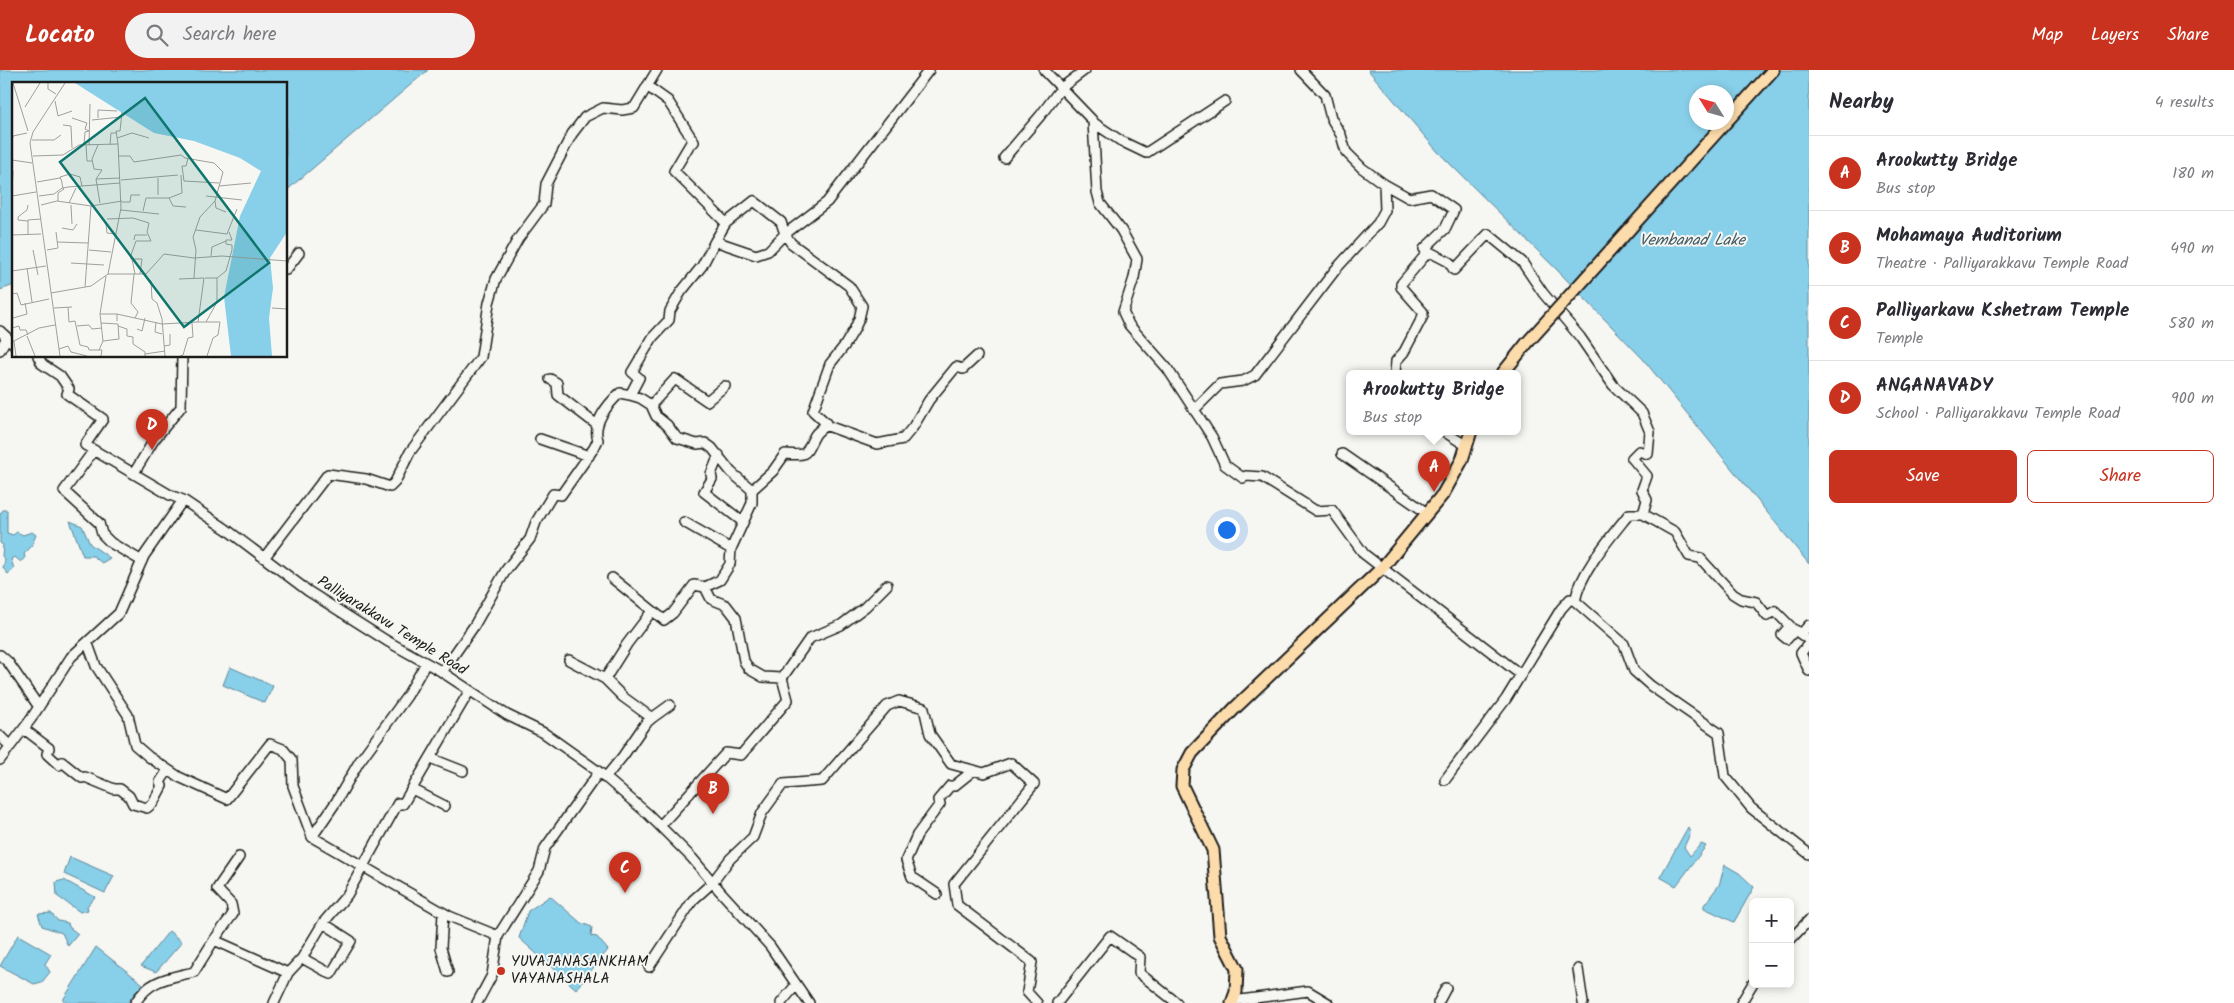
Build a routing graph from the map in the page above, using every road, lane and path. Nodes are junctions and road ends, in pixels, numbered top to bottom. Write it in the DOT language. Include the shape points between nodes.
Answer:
graph roads {
  1 [pos="657,70"];
  2 [pos="929,70"];
  3 [pos="1044,70"];
  4 [pos="1085,70"];
  5 [pos="1301,70"];
  6 [pos="1773,70"];
  7 [pos="647,86"];
  8 [pos="1061,88"];
  9 [pos="1225,100"];
  10 [pos="1734,113"];
  11 [pos="1094,123"];
  12 [pos="1719,130"];
  13 [pos="1004,158"];
  14 [pos="1384,184"];
  15 [pos="726,223"];
  16 [pos="785,234"];
  17 [pos="715,241"];
  18 [pos="1428,252"];
  19 [pos="299,253"];
  20 [pos="288,267"];
  21 [pos="7,338"];
  22 [pos="0,350"];
  23 [pos="977,356"];
  24 [pos="39,358"];
  25 [pos="182,358"];
  26 [pos="1395,370"];
  27 [pos="1505,370"];
  28 [pos="550,379"];
  29 [pos="725,386"];
  30 [pos="630,396"];
  31 [pos="651,404"];
  32 [pos="1194,410"];
  33 [pos="597,425"];
  34 [pos="825,425"];
  35 [pos="1449,435"];
  36 [pos="1470,435"];
  37 [pos="540,438"];
  38 [pos="1466,446"];
  39 [pos="94,450"];
  40 [pos="1342,454"];
  41 [pos="719,455"];
  42 [pos="589,456"];
  43 [pos="134,473"];
  44 [pos="752,490"];
  45 [pos="183,500"];
  46 [pos="1427,513"];
  47 [pos="1643,514"];
  48 [pos="684,522"];
  49 [pos="743,522"];
  50 [pos="731,549"];
  51 [pos="264,558"];
  52 [pos="142,562"];
  53 [pos="1382,568"];
  54 [pos="612,578"];
  55 [pos="887,585"];
  56 [pos="705,587"];
  57 [pos="1575,601"];
  58 [pos="652,611"];
  59 [pos="1809,625"];
  60 [pos="1801,634"];
  61 [pos="1809,642"];
  62 [pos="88,644"];
  63 [pos="0,655"];
  64 [pos="569,660"];
  65 [pos="426,663"];
  66 [pos="1809,671"];
  67 [pos="442,672"];
  68 [pos="1521,675"];
  69 [pos="782,678"];
  70 [pos="605,679"];
  71 [pos="470,690"];
  72 [pos="39,706"];
  73 [pos="670,706"];
  74 [pos="652,718"];
  75 [pos="24,728"];
  76 [pos="0,736"];
  77 [pos="10,746"];
  78 [pos="430,758"];
  79 [pos="0,760"];
  80 [pos="168,770"];
  81 [pos="974,770"];
  82 [pos="463,771"];
  83 [pos="602,775"];
  84 [pos="1445,780"];
  85 [pos="412,789"];
  86 [pos="446,806"];
  87 [pos="660,826"];
  88 [pos="312,837"];
  89 [pos="1809,854"];
  90 [pos="238,857"];
  91 [pos="362,865"];
  92 [pos="712,882"];
  93 [pos="937,894"];
  94 [pos="443,913"];
  95 [pos="1809,920"];
  96 [pos="323,923"];
  97 [pos="498,936"];
  98 [pos="1794,936"];
  99 [pos="214,940"];
  100 [pos="302,958"];
  101 [pos="649,967"];
  102 [pos="1578,970"];
  103 [pos="448,972"];
  104 [pos="288,973"];
  105 [pos="796,985"];
  106 [pos="1446,988"];
  107 [pos="1750,988"];
  108 [pos="1232,1002"];
  109 [pos="135,1003"];
  110 [pos="274,1003"];
  111 [pos="477,1003"];
  112 [pos="781,1003"];
  113 [pos="809,1003"];
  114 [pos="1037,1003"];
  115 [pos="1058,1003"];
  116 [pos="1177,1003"];
  117 [pos="1328,1003"];
  118 [pos="1438,1003"];
  119 [pos="1583,1003"];
  120 [pos="1741,1003"];
  1 -- 7 [label="street"];
  2 -- 16 [label="street" via="826,202"];
  3 -- 8 [label="street"];
  4 -- 8 [label="street"];
  5 -- 14 [label="street" via="1326,96 1331,118 1346,152"];
  6 -- 10 [label="main road"];
  7 -- 15 [label="street" via="668,101 694,142 674,171"];
  7 -- 51 [label="street" via="634,108 603,108 585,116 572,134 546,184 544,204 518,239 496,279 481,357 410,452 395,482 390,487 366,479 328,474"];
  8 -- 11 [label="street"];
  8 -- 13 [label="street"];
  9 -- 11 [label="street" via="1146,153"];
  11 -- 32 [label="street" via="1100,203 1121,230 1137,259 1123,312 1129,325 1167,368"];
  12 -- 27 [label="main road, bridge"];
  14 -- 18 [label="street" via="1409,198 1430,194 1454,210 1445,229 1424,250"];
  14 -- 32 [label="street" via="1386,210 1378,223 1336,269 1268,361 1255,375 1242,381 1220,384"];
  15 -- 16 [label="street" via="754,201 781,222"];
  15 -- 17 [label="street"];
  16 -- 17 [label="street" via="768,251 756,255"];
  16 -- 34 [label="street" via="791,243 849,286 862,306 854,330 830,364 813,411"];
  17 -- 30 [label="street" via="702,266 681,292 668,320 653,337 632,372 640,378"];
  18 -- 26 [label="street" via="1401,284 1423,316 1396,361"];
  18 -- 47 [label="street" via="1449,262 1454,270 1488,234 1522,262 1613,385 1642,413 1650,432 1648,454 1639,451 1632,458 1647,476 1642,490 1647,500"];
  19 -- 20 [label="street"];
  21 -- 22 [label="street"];
  23 -- 34 [label="street" via="964,369 956,367 903,439 878,444"];
  24 -- 39 [label="street" via="42,364 60,376 69,389 67,393 103,419 85,445"];
  25 -- 43 [label="street" via="181,407 154,440"];
  28 -- 33 [label="street" via="557,383 558,394"];
  29 -- 31 [label="street" via="707,401 675,380"];
  30 -- 31 [label="street"];
  30 -- 33 [label="street" via="620,393"];
  31 -- 41 [label="street" via="656,416 677,438 705,443"];
  32 -- 53 [label="street" via="1225,465 1243,478 1262,478 1316,511 1332,510 1364,554"];
  33 -- 42 [label="street" via="598,440"];
  34 -- 44 [label="street" via="803,455 785,454 773,471"];
  35 -- 38 [label="street"];
  36 -- 38 [label="main road"];
  37 -- 42 [label="street"];
  38 -- 46 [label="main road" via="1443,494"];
  39 -- 43 [label="street, Palliyarakkavu Temple Road"];
  39 -- 52 [label="street" via="64,491 99,523 102,534 111,543"];
  40 -- 46 [label="street"];
  41 -- 44 [label="street" via="731,472"];
  41 -- 49 [label="street" via="704,492"];
  42 -- 67 [label="street" via="561,495 553,494 530,539 506,570 474,626"];
  43 -- 45 [label="street, Palliyarakkavu Temple Road"];
  44 -- 49 [label="street" via="752,502"];
  45 -- 51 [label="street, Palliyarakkavu Temple Road"];
  45 -- 52 [label="street"];
  46 -- 53 [label="main road"];
  47 -- 57 [label="street" via="1629,514 1607,541 1578,588"];
  47 -- 60 [label="street" via="1675,532 1689,556 1700,558 1733,594 1756,602 1767,616 1775,610 1790,626 1782,635 1787,639 1795,630"];
  48 -- 50 [label="street"];
  49 -- 50 [label="street"];
  50 -- 56 [label="street" via="730,564 720,580"];
  51 -- 65 [label="street, Palliyarakkavu Temple Road" via="308,591"];
  52 -- 62 [label="street" via="119,613"];
  53 -- 68 [label="street"];
  53 -- 108 [label="main road" via="1235,708 1192,753 1183,770 1182,786 1212,850 1220,936 1237,969 1238,982"];
  54 -- 58 [label="street"];
  55 -- 69 [label="street" via="841,625 810,638"];
  56 -- 58 [label="street" via="694,585 664,620"];
  56 -- 69 [label="street" via="711,599 726,605 736,618 744,661 749,669 763,677"];
  57 -- 68 [label="street" via="1570,599 1561,609"];
  57 -- 89 [label="street" via="1624,644 1634,671 1650,686 1720,733 1725,776 1751,808"];
  58 -- 70 [label="street"];
  59 -- 60 [label="street"];
  60 -- 61 [label="street"];
  61 -- 66 [label="street" via="1802,653"];
  62 -- 72 [label="street" via="72,657"];
  62 -- 80 [label="street" via="96,666 128,714 135,745"];
  63 -- 72 [label="street"];
  64 -- 70 [label="street"];
  65 -- 67 [label="street, Palliyarakkavu Temple Road"];
  65 -- 88 [label="street"];
  67 -- 71 [label="street, Palliyarakkavu Temple Road"];
  68 -- 84 [label="street"];
  69 -- 87 [label="street" via="788,700 741,755 726,753"];
  70 -- 74 [label="street"];
  71 -- 78 [label="street"];
  71 -- 83 [label="street, Palliyarakkavu Temple Road" via="544,733"];
  72 -- 75 [label="street"];
  73 -- 74 [label="street"];
  74 -- 83 [label="street" via="623,756"];
  75 -- 77 [label="street"];
  75 -- 80 [label="street" via="49,748 47,754 59,765 62,762 82,778 85,776 120,789 129,796 132,804 147,808 153,803"];
  76 -- 77 [label="street"];
  77 -- 79 [label="street"];
  78 -- 82 [label="street"];
  78 -- 85 [label="street"];
  80 -- 88 [label="street" via="227,799 270,744 283,749 292,760 293,786"];
  81 -- 92 [label="street" via="951,764 930,734 924,708 899,701 887,706 822,781 783,784 762,813 753,836"];
  81 -- 93 [label="street" via="950,786 938,800 940,804 917,835 906,860 912,877"];
  81 -- 114 [label="street" via="984,773 1011,763 1034,784 954,884 957,904 1032,962 1027,992"];
  83 -- 87 [label="street, Palliyarakkavu Temple Road"];
  83 -- 97 [label="street" via="545,848 539,871"];
  85 -- 86 [label="street"];
  85 -- 91 [label="street" via="403,804 398,803"];
  87 -- 92 [label="street, Palliyarakkavu Temple Road"];
  88 -- 91 [label="street"];
  90 -- 99 [label="street" via="217,889 231,904 233,914"];
  91 -- 94 [label="street"];
  91 -- 96 [label="street" via="347,895"];
  92 -- 101 [label="street" via="693,900"];
  92 -- 105 [label="street, Palliyarakkavu Temple Road" via="770,946"];
  94 -- 97 [label="street"];
  94 -- 103 [label="street" via="441,948"];
  95 -- 98 [label="street"];
  96 -- 100 [label="street"];
  96 -- 100 [label="street" via="351,941 331,974"];
  97 -- 111 [label="street" via="492,975"];
  99 -- 104 [label="street"];
  99 -- 109 [label="street" via="194,972 151,984"];
  100 -- 104 [label="street"];
  102 -- 119 [label="street"];
  104 -- 110 [label="street"];
  105 -- 112 [label="street"];
  105 -- 113 [label="street, Palliyarakkavu Temple Road"];
  106 -- 118 [label="street"];
  107 -- 120 [label="street"];
  108 -- 117 [label="street" via="1308,991"];
  115 -- 116 [label="street" via="1110,936 1140,957 1139,973"];
}
